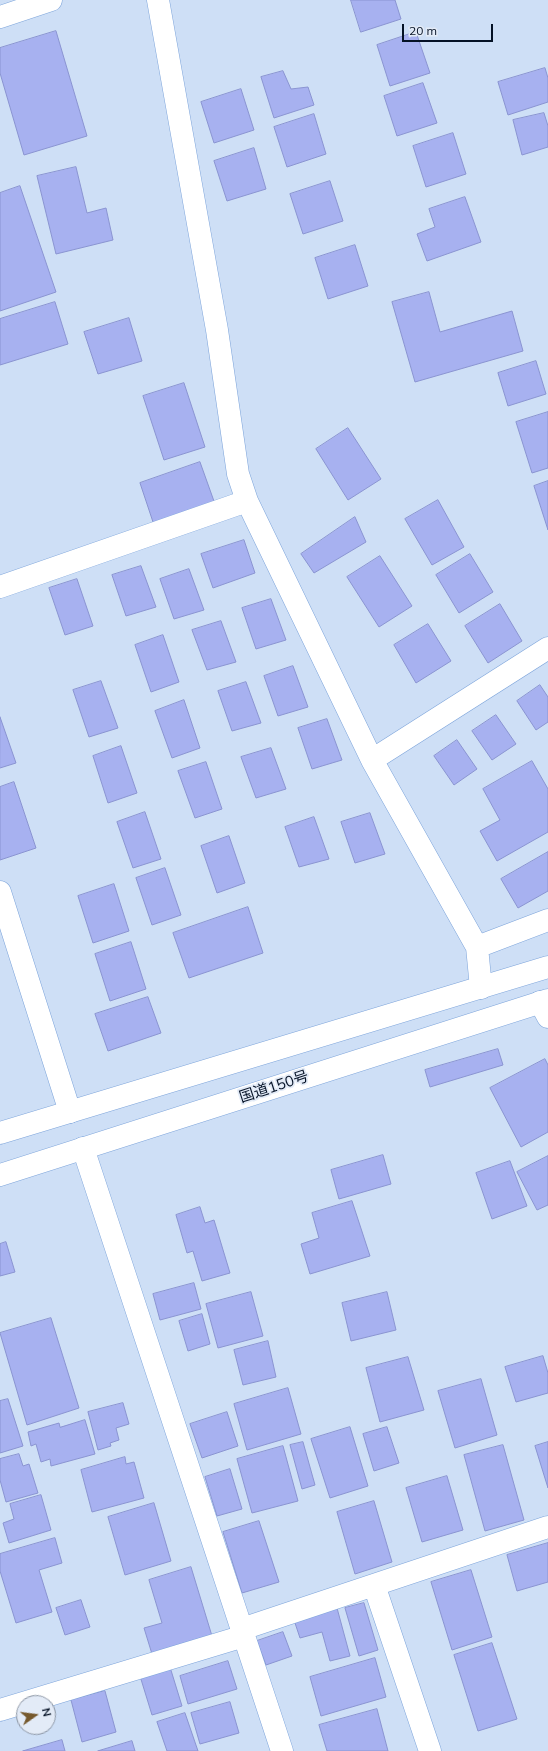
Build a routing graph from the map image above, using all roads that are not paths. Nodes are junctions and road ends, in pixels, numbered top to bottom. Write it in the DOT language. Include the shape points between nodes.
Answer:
graph roads {
  1 [pos="51,0"];
  2 [pos="158,0"];
  3 [pos="0,17"];
  4 [pos="247,501"];
  5 [pos="0,587"];
  6 [pos="548,648"];
  7 [pos="372,760"];
  8 [pos="0,892"];
  9 [pos="548,920"];
  10 [pos="477,947"];
  11 [pos="548,967"];
  12 [pos="481,988"];
  13 [pos="545,1006"];
  14 [pos="70,1112"];
  15 [pos="0,1133"];
  16 [pos="83,1148"];
  17 [pos="0,1175"];
  18 [pos="548,1527"];
  19 [pos="374,1585"];
  20 [pos="243,1633"];
  21 [pos="0,1710"];
  22 [pos="282,1751"];
  23 [pos="430,1751"];
  1 -- 3 [label="main road"];
  2 -- 4 [label="main road" via="217,330 238,474"];
  4 -- 5 [label="main road"];
  4 -- 7 [label="main road"];
  6 -- 7 [label="main road"];
  7 -- 10 [label="main road"];
  8 -- 14 [label="main road"];
  9 -- 10 [label="main road"];
  10 -- 12 [label="main road"];
  11 -- 12 [label="main road"];
  12 -- 14 [label="main road"];
  13 -- 16 [label="main road, 国道150号"];
  14 -- 15 [label="main road"];
  16 -- 17 [label="main road, 国道150号"];
  16 -- 20 [label="main road"];
  18 -- 19 [label="main road"];
  19 -- 20 [label="main road"];
  19 -- 23 [label="main road"];
  20 -- 21 [label="main road"];
  20 -- 22 [label="main road"];
}
